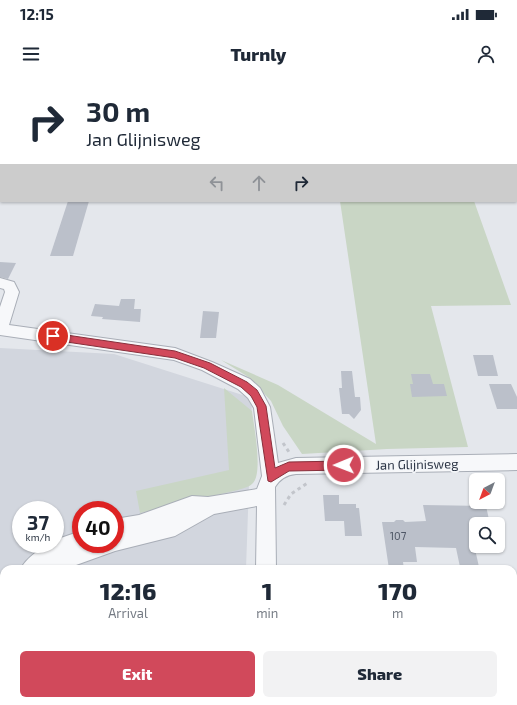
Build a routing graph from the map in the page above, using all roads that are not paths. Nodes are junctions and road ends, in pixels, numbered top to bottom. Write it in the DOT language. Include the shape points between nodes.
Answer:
graph roads {
  1 [pos="0,283"];
  2 [pos="0,329"];
  3 [pos="517,462"];
  4 [pos="271,477"];
  5 [pos="265,496"];
  6 [pos="208,506"];
  7 [pos="124,526"];
  8 [pos="124,540"];
  9 [pos="72,543"];
  10 [pos="83,553"];
  11 [pos="36,565"];
  12 [pos="53,565"];
  13 [pos="266,565"];
  1 -- 2 [label="street" via="9,286 12,292"];
  2 -- 4 [label="street" via="169,353 233,378 249,388 262,406"];
  3 -- 4 [label="street, Jan Glijnisweg" via="296,466 282,469"];
  4 -- 5 [label="street"];
  5 -- 6 [label="street"];
  5 -- 13 [label="street"];
  6 -- 7 [label="street" via="192,505 139,524"];
  6 -- 8 [label="street" via="175,527"];
  9 -- 11 [label="street" via="59,548"];
  10 -- 12 [label="street"];
}
